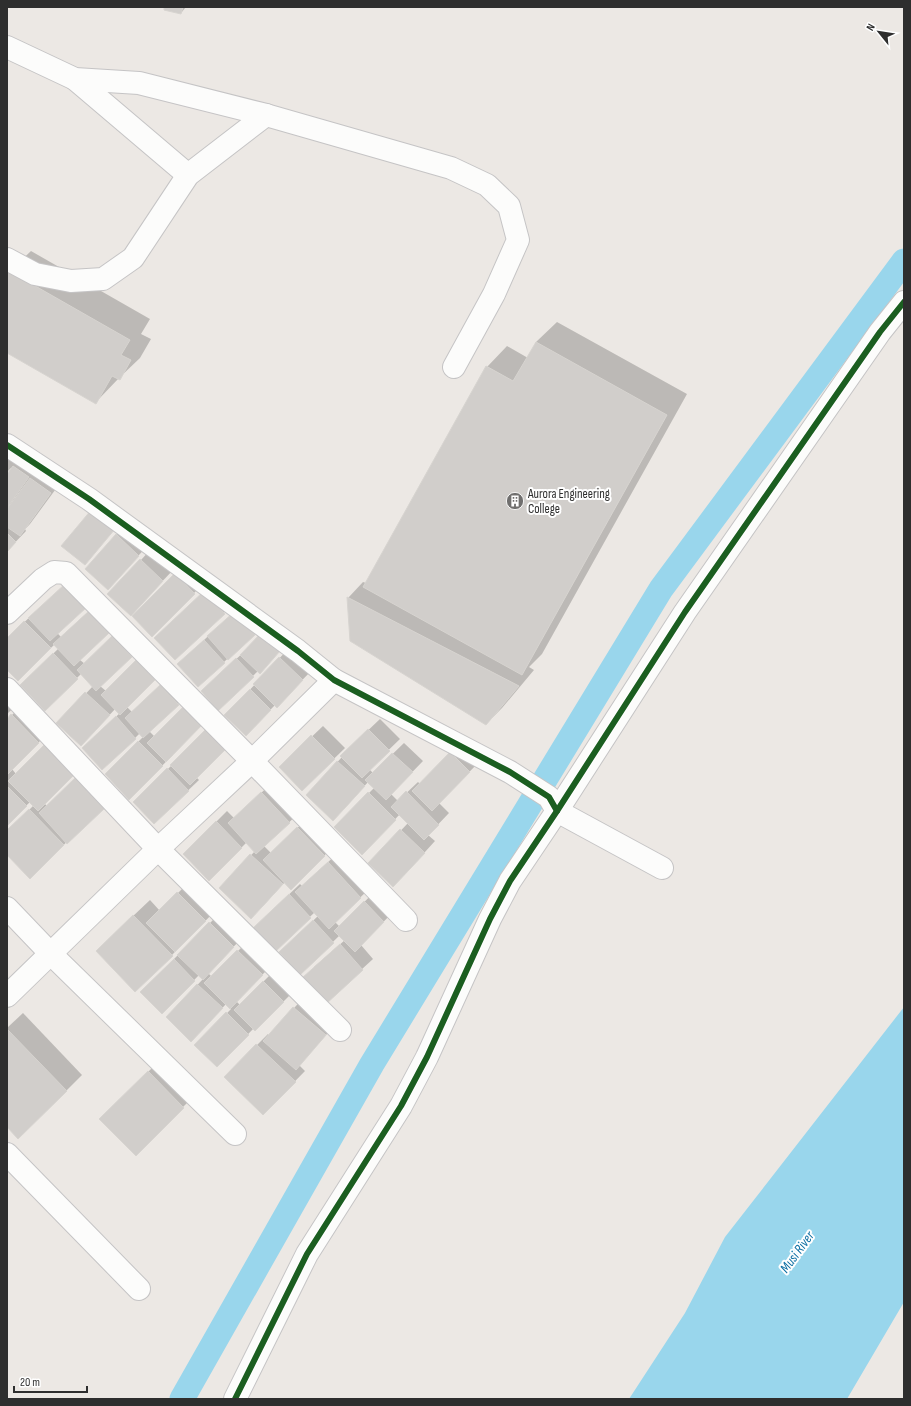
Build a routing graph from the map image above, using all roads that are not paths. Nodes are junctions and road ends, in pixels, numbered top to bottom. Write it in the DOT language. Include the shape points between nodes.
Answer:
graph roads {
  1 [pos="7,47"];
  2 [pos="75,79"];
  3 [pos="266,115"];
  4 [pos="188,175"];
  5 [pos="7,259"];
  6 [pos="904,302"];
  7 [pos="454,367"];
  8 [pos="7,445"];
  9 [pos="7,612"];
  10 [pos="334,680"];
  11 [pos="7,689"];
  12 [pos="252,760"];
  13 [pos="553,804"];
  14 [pos="158,849"];
  15 [pos="662,868"];
  16 [pos="7,908"];
  17 [pos="406,920"];
  18 [pos="51,954"];
  19 [pos="7,996"];
  20 [pos="340,1030"];
  21 [pos="235,1134"];
  22 [pos="7,1154"];
  23 [pos="139,1289"];
  24 [pos="235,1399"];
  1 -- 2 [label="street"];
  2 -- 3 [label="street" via="139,83"];
  2 -- 4 [label="street"];
  3 -- 4 [label="street"];
  3 -- 7 [label="street" via="452,168 487,185 510,206 518,240 494,294"];
  4 -- 5 [label="street" via="133,258 103,279 71,281 35,274"];
  6 -- 13 [label="street" via="880,332"];
  8 -- 10 [label="street" via="95,504 298,650"];
  9 -- 12 [label="street" via="43,579 54,572 66,573"];
  10 -- 12 [label="street"];
  10 -- 13 [label="street" via="510,772"];
  11 -- 14 [label="street"];
  12 -- 14 [label="street"];
  12 -- 17 [label="street"];
  13 -- 15 [label="street"];
  13 -- 24 [label="street" via="490,919 424,1063 401,1106 307,1254"];
  14 -- 18 [label="street"];
  14 -- 20 [label="street"];
  16 -- 18 [label="street"];
  18 -- 19 [label="street"];
  18 -- 21 [label="street"];
  22 -- 23 [label="street"];
}
